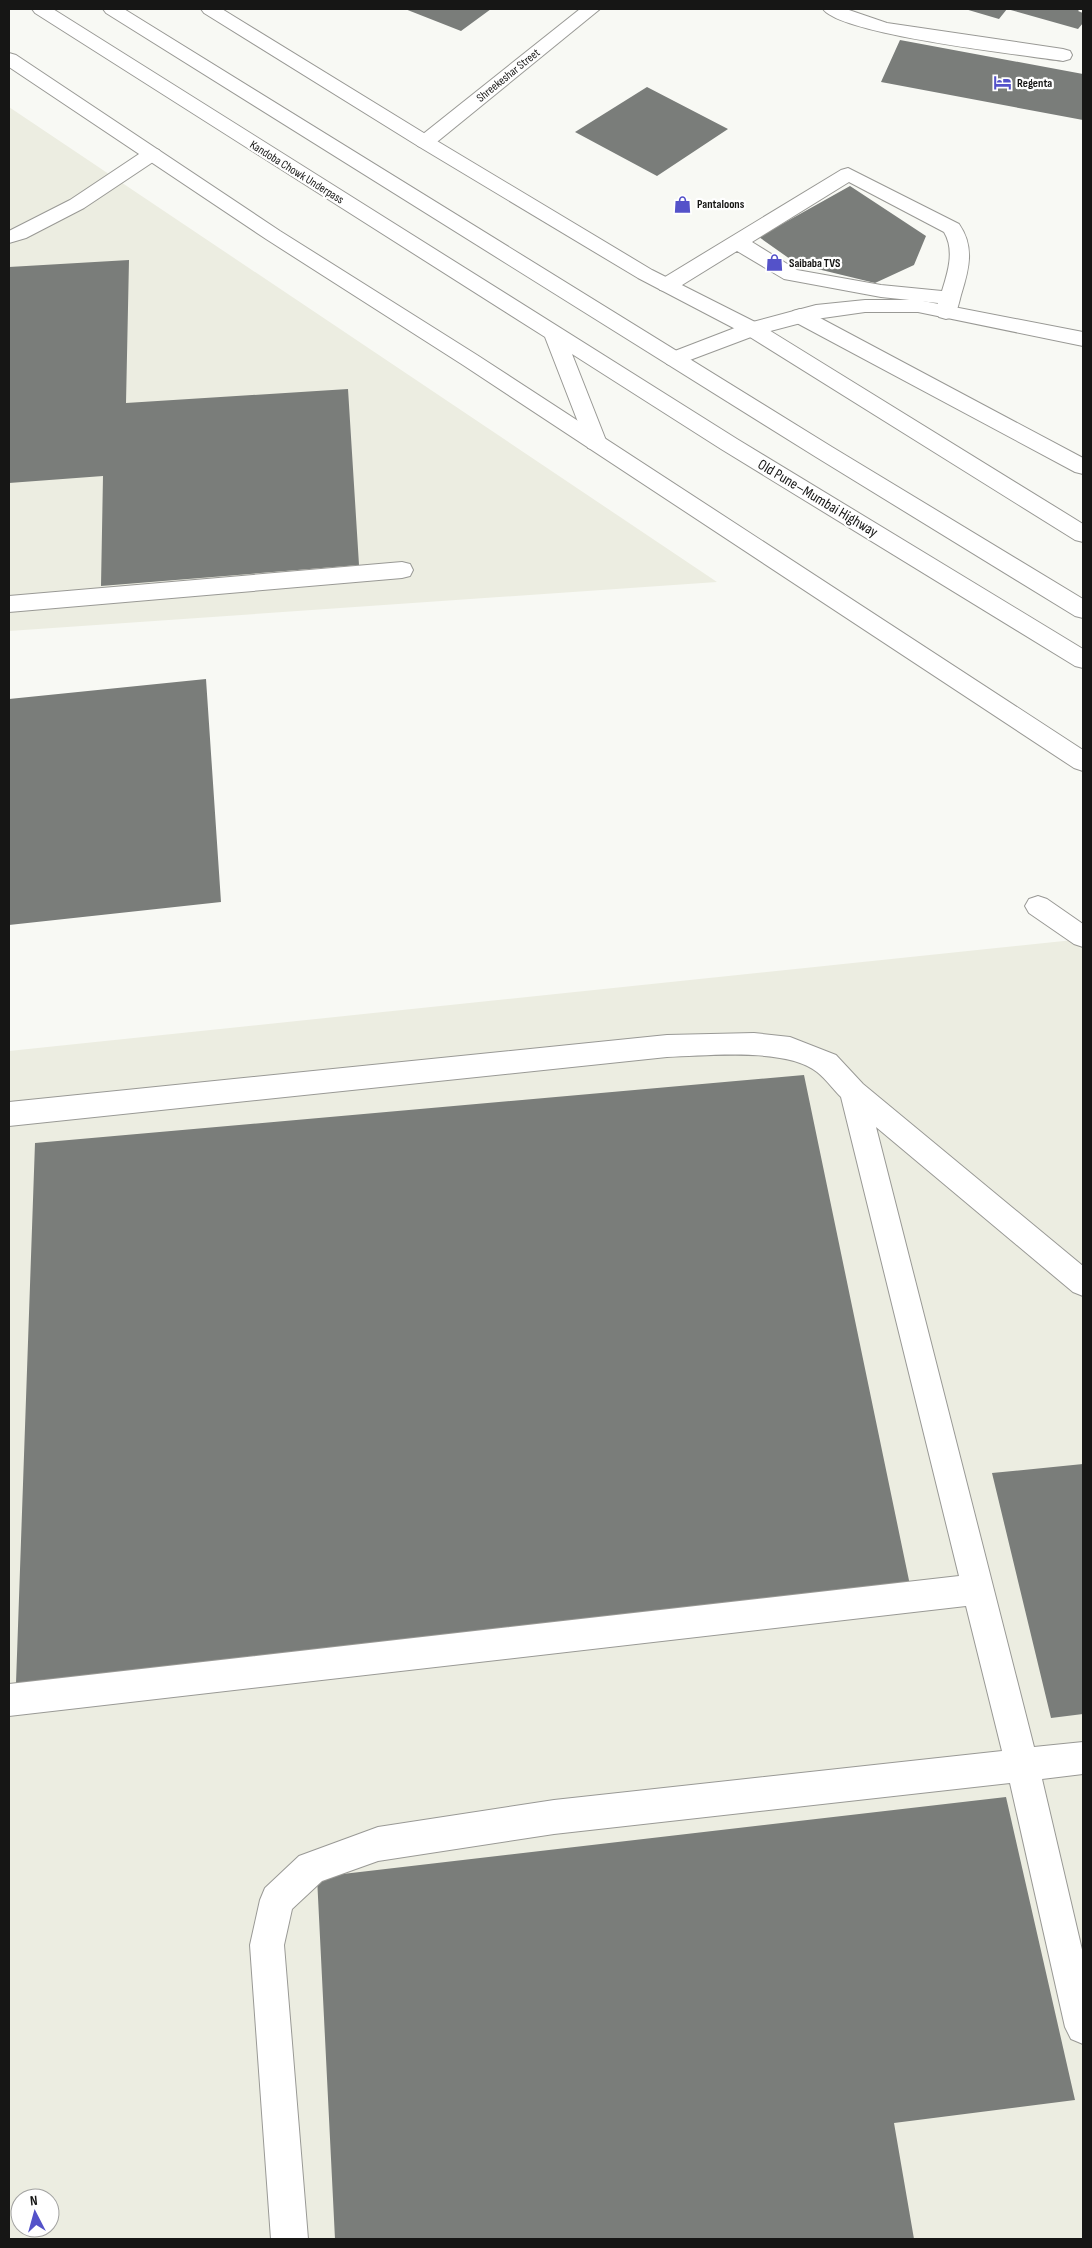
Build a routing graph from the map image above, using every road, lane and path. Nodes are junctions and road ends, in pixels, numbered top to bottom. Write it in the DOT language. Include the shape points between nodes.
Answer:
graph roads {
  1 [pos="41,9"];
  2 [pos="112,9"];
  3 [pos="210,9"];
  4 [pos="591,9"];
  5 [pos="832,9"];
  6 [pos="1063,55"];
  7 [pos="9,59"];
  8 [pos="425,142"];
  9 [pos="152,154"];
  10 [pos="9,237"];
  11 [pos="736,241"];
  12 [pos="667,285"];
  13 [pos="948,305"];
  14 [pos="800,316"];
  15 [pos="752,329"];
  16 [pos="554,334"];
  17 [pos="1083,339"];
  18 [pos="674,359"];
  19 [pos="596,443"];
  20 [pos="1083,467"];
  21 [pos="1083,534"];
  22 [pos="402,570"];
  23 [pos="9,604"];
  24 [pos="1083,610"];
  25 [pos="1083,660"];
  26 [pos="1083,762"];
  27 [pos="1038,906"];
  28 [pos="1083,938"];
  29 [pos="853,1092"];
  30 [pos="9,1114"];
  31 [pos="1083,1283"];
  32 [pos="978,1589"];
  33 [pos="9,1700"];
  34 [pos="1083,1758"];
  35 [pos="1022,1765"];
  36 [pos="1083,2027"];
  37 [pos="289,2239"];
  1 -- 16 [label="main road, Kandoba Chowk Underpass"];
  2 -- 18 [label="main road"];
  3 -- 8 [label="main road"];
  4 -- 8 [label="main road, Shreekeshar Street"];
  5 -- 6 [label="main road" via="886,28"];
  7 -- 9 [label="main road"];
  8 -- 12 [label="main road"];
  9 -- 10 [label="main road" via="77,204"];
  9 -- 19 [label="main road"];
  11 -- 12 [label="main road"];
  11 -- 13 [label="main road" via="791,276 882,290"];
  11 -- 13 [label="main road" via="848,174 952,228 958,235 959,260"];
  12 -- 15 [label="main road"];
  13 -- 14 [label="main road" via="865,306"];
  13 -- 17 [label="main road"];
  14 -- 15 [label="main road"];
  14 -- 20 [label="main road"];
  15 -- 18 [label="main road"];
  15 -- 21 [label="main road"];
  16 -- 19 [label="main road"];
  16 -- 25 [label="main road, Old Pune–Mumbai Highway"];
  18 -- 24 [label="main road"];
  19 -- 26 [label="main road"];
  22 -- 23 [label="main road"];
  27 -- 28 [label="main road"];
  29 -- 30 [label="main road" via="826,1063 790,1048 754,1044 667,1046"];
  29 -- 31 [label="main road"];
  29 -- 32 [label="main road"];
  32 -- 33 [label="main road"];
  32 -- 35 [label="main road"];
  34 -- 35 [label="main road"];
  35 -- 36 [label="main road"];
  35 -- 37 [label="main road" via="554,1817 378,1844 311,1868 277,1900 267,1945"];
}
